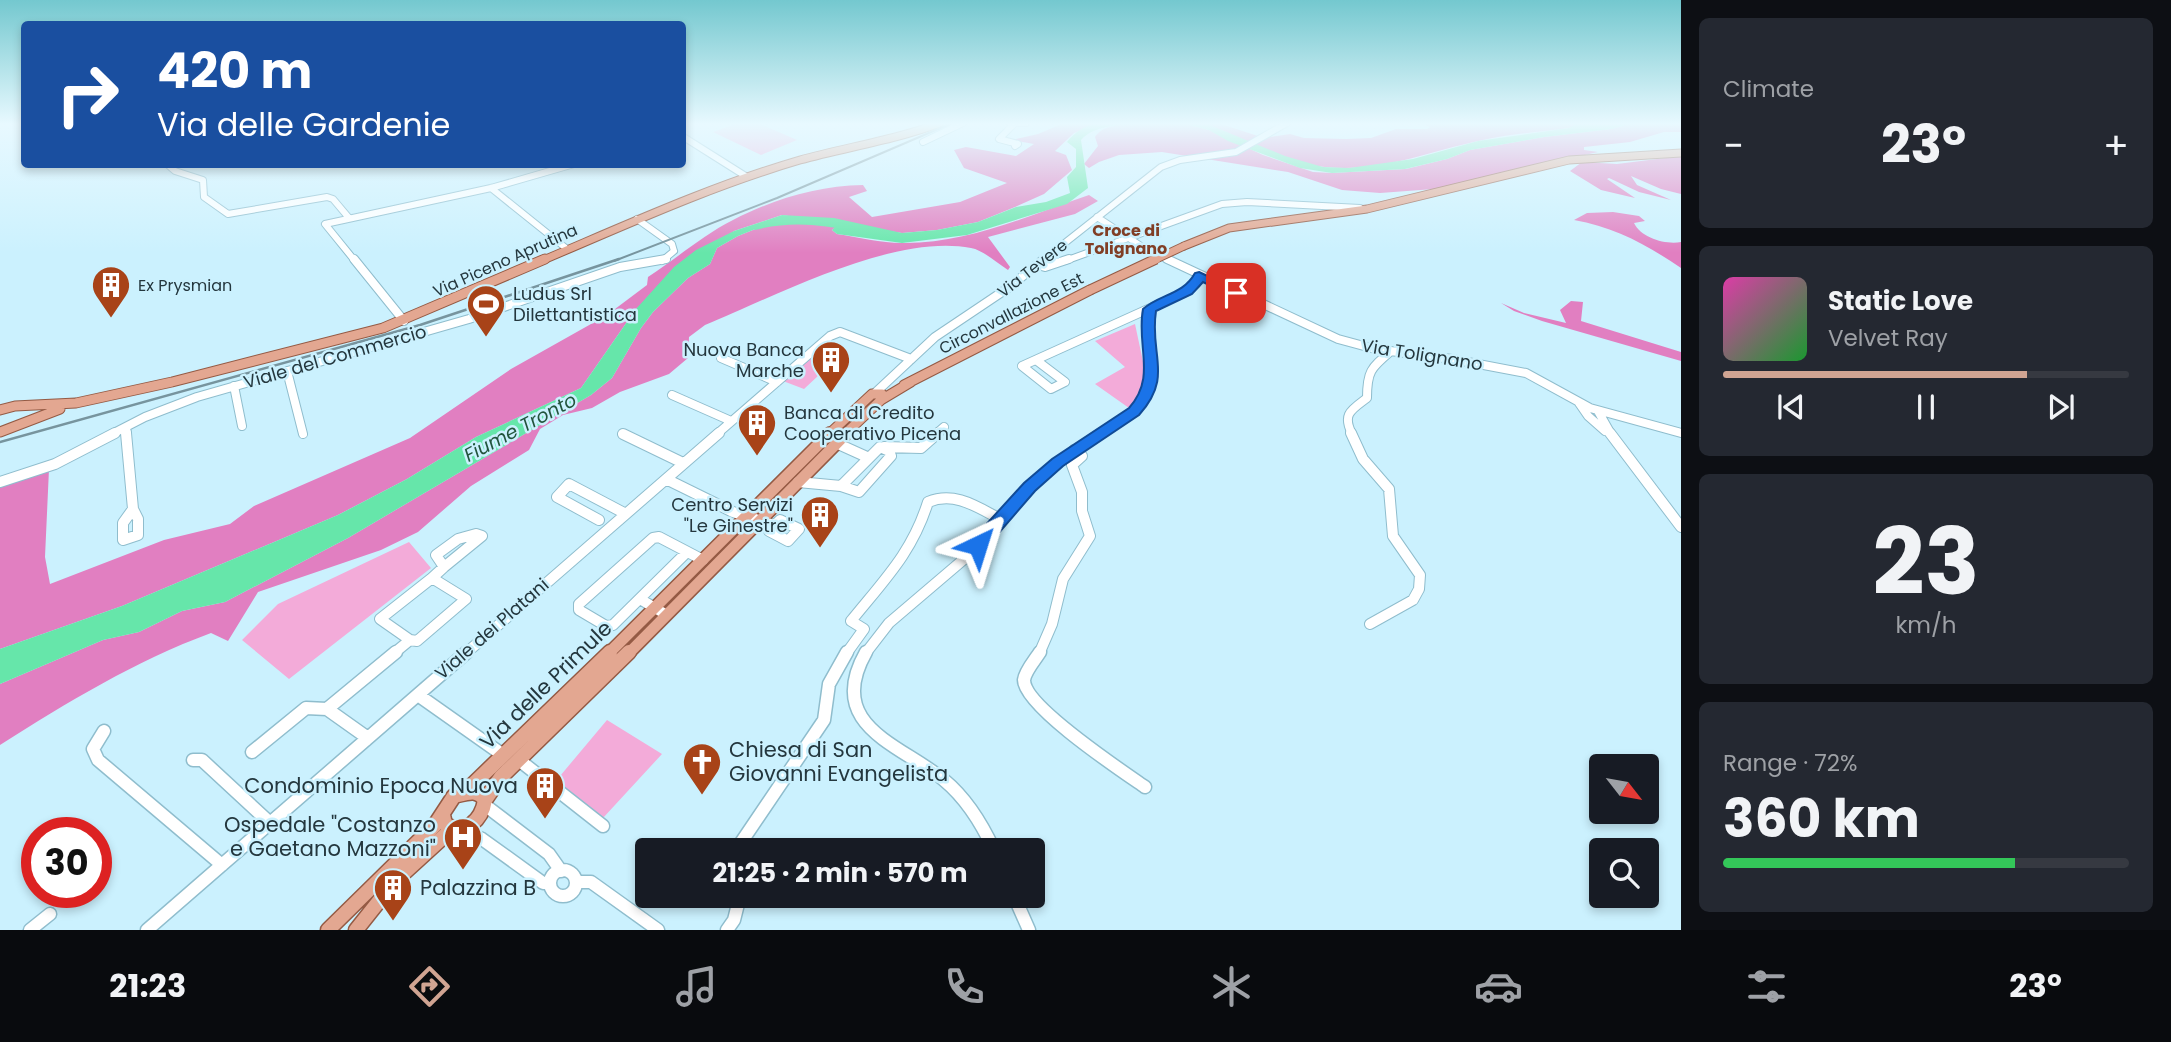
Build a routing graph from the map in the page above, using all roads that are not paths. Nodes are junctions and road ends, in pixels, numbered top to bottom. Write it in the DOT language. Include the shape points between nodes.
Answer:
graph roads {
  1 [pos="730,166"];
  2 [pos="785,166"];
  3 [pos="1164,166"];
  4 [pos="1543,166"];
  5 [pos="172,168"];
  6 [pos="560,168"];
  7 [pos="747,177"];
  8 [pos="491,188"];
  9 [pos="1367,209"];
  10 [pos="652,212"];
  11 [pos="1097,217"];
  12 [pos="349,218"];
  13 [pos="637,219"];
  14 [pos="622,226"];
  15 [pos="648,226"];
  16 [pos="1126,238"];
  17 [pos="568,249"];
  18 [pos="1038,265"];
  19 [pos="1199,275"];
  20 [pos="1149,309"];
  21 [pos="404,321"];
  22 [pos="1391,351"];
  23 [pos="721,358"];
  24 [pos="911,359"];
  25 [pos="1036,360"];
  26 [pos="287,371"];
  27 [pos="777,382"];
  28 [pos="234,386"];
  29 [pos="879,395"];
  30 [pos="672,396"];
  31 [pos="76,403"];
  32 [pos="1578,403"];
  33 [pos="30,407"];
  34 [pos="0,410"];
  35 [pos="1598,411"];
  36 [pos="732,421"];
  37 [pos="242,426"];
  38 [pos="16,427"];
  39 [pos="126,427"];
  40 [pos="944,427"];
  41 [pos="0,432"];
  42 [pos="1681,433"];
  43 [pos="623,434"];
  44 [pos="303,435"];
  45 [pos="1612,436"];
  46 [pos="836,443"];
  47 [pos="882,447"];
  48 [pos="900,448"];
  49 [pos="1074,450"];
  50 [pos="891,456"];
  51 [pos="867,457"];
  52 [pos="683,463"];
  53 [pos="666,478"];
  54 [pos="0,482"];
  55 [pos="798,482"];
  56 [pos="841,486"];
  57 [pos="135,514"];
  58 [pos="626,514"];
  59 [pos="746,516"];
  60 [pos="761,519"];
  61 [pos="1000,519"];
  62 [pos="599,520"];
  63 [pos="774,526"];
  64 [pos="1681,527"];
  65 [pos="687,552"];
  66 [pos="703,560"];
  67 [pos="444,568"];
  68 [pos="432,578"];
  69 [pos="640,599"];
  70 [pos="660,611"];
  71 [pos="1370,624"];
  72 [pos="410,640"];
  73 [pos="418,695"];
  74 [pos="327,709"];
  75 [pos="104,731"];
  76 [pos="366,740"];
  77 [pos="252,752"];
  78 [pos="503,755"];
  79 [pos="193,760"];
  80 [pos="519,761"];
  81 [pos="1145,787"];
  82 [pos="465,792"];
  83 [pos="486,803"];
  84 [pos="443,815"];
  85 [pos="270,823"];
  86 [pos="603,826"];
  87 [pos="457,829"];
  88 [pos="744,838"];
  89 [pos="988,838"];
  90 [pos="222,865"];
  91 [pos="561,870"];
  92 [pos="576,882"];
  93 [pos="550,883"];
  94 [pos="737,908"];
  95 [pos="1019,908"];
  96 [pos="50,914"];
  97 [pos="30,930"];
  98 [pos="146,930"];
  99 [pos="328,930"];
  100 [pos="356,930"];
  101 [pos="659,930"];
  102 [pos="727,930"];
  103 [pos="1029,930"];
  1 -- 7 [label="street"];
  2 -- 7 [label="main road, Via Piceno Aprutina"];
  3 -- 11 [label="street, Via Tevere"];
  4 -- 9 [label="main road, Circonvallazione Est"];
  5 -- 12 [label="street" via="204,180 204,197 228,214 327,197"];
  6 -- 8 [label="street"];
  7 -- 10 [label="main road, Via Piceno Aprutina"];
  8 -- 12 [label="street"];
  8 -- 17 [label="street"];
  9 -- 16 [label="street" via="1222,204"];
  9 -- 29 [label="main road, Circonvallazione Est, bridge" via="1219,230"];
  10 -- 13 [label="main road, Via Piceno Aprutina"];
  10 -- 15 [label="street"];
  11 -- 16 [label="street, Via Tolignano"];
  11 -- 18 [label="street, Via Tevere"];
  12 -- 21 [label="street" via="325,224"];
  13 -- 14 [label="main road, Via Piceno Aprutina"];
  13 -- 15 [label="street, Viale del Commercio"];
  14 -- 15 [label="street"];
  14 -- 17 [label="main road, Via Piceno Aprutina"];
  15 -- 26 [label="street, Viale del Commercio" via="674,251 665,260 620,267 469,319"];
  16 -- 18 [label="street" via="1051,266"];
  16 -- 19 [label="street, Via Tolignano"];
  17 -- 21 [label="main road, Via Piceno Aprutina"];
  18 -- 24 [label="street, Via Tevere"];
  19 -- 20 [label="street" via="1188,291"];
  19 -- 22 [label="street, Via Tolignano" via="1338,339"];
  20 -- 25 [label="street"];
  20 -- 49 [label="street" via="1146,329 1152,370 1147,393 1134,412"];
  21 -- 31 [label="main road, Via Piceno Aprutina"];
  22 -- 32 [label="street, Via Tolignano" via="1526,373"];
  22 -- 71 [label="street" via="1372,367 1367,398 1348,412 1346,419 1363,459 1389,489 1393,536 1420,575 1419,589 1413,600"];
  23 -- 27 [label="street"];
  24 -- 27 [label="street, Viale dei Platani" via="840,332"];
  24 -- 29 [label="street, Via Tevere"];
  25 -- 25 [label="street" via="1022,366 1051,389 1065,382"];
  26 -- 28 [label="street, Viale del Commercio"];
  26 -- 44 [label="street"];
  27 -- 36 [label="street, Viale dei Platani"];
  28 -- 37 [label="street"];
  28 -- 39 [label="street, Viale del Commercio" via="145,416"];
  29 -- 46 [label="main road, Via delle Primule"];
  29 -- 59 [label="main road, Via delle Primule"];
  30 -- 36 [label="street"];
  31 -- 33 [label="main road, Via Piceno Aprutina"];
  31 -- 38 [label="main road, Via Piceno Aprutina"];
  32 -- 35 [label="street, Via Tolignano"];
  32 -- 45 [label="street"];
  33 -- 34 [label="main road, Via Piceno Aprutina"];
  33 -- 38 [label="main road" via="29,419"];
  35 -- 42 [label="street, Via Tolignano"];
  35 -- 45 [label="street"];
  36 -- 52 [label="street, Viale dei Platani"];
  38 -- 41 [label="main road, Via Piceno Aprutina"];
  39 -- 54 [label="street, Viale del Commercio" via="55,464"];
  39 -- 57 [label="street"];
  40 -- 48 [label="street" via="921,448"];
  43 -- 52 [label="street"];
  45 -- 64 [label="street"];
  46 -- 51 [label="street"];
  46 -- 55 [label="main road, Via delle Primule"];
  47 -- 48 [label="street"];
  47 -- 50 [label="street"];
  47 -- 51 [label="street"];
  48 -- 50 [label="street"];
  49 -- 61 [label="street"];
  49 -- 81 [label="street" via="1082,456 1072,465 1090,536 1063,579 1052,624 1024,677 1025,686 1046,713"];
  50 -- 56 [label="street" via="859,492"];
  51 -- 56 [label="street"];
  52 -- 53 [label="street, Viale dei Platani"];
  53 -- 58 [label="street, Viale dei Platani"];
  53 -- 59 [label="street"];
  55 -- 56 [label="street"];
  55 -- 60 [label="main road, Via delle Primule"];
  57 -- 57 [label="street" via="123,523 122,540 138,535"];
  58 -- 62 [label="street" via="569,484 560,491 557,497"];
  58 -- 73 [label="street, Viale dei Platani"];
  59 -- 60 [label="street"];
  59 -- 66 [label="main road, Via delle Primule"];
  60 -- 63 [label="street"];
  60 -- 70 [label="main road, Via delle Primule"];
  61 -- 88 [label="street" via="940,495 928,502 907,554 851,621 864,629 829,684 824,720"];
  61 -- 89 [label="street" via="970,554 890,623 855,672 854,687 866,726 951,786 979,819"];
  65 -- 66 [label="street"];
  65 -- 69 [label="street"];
  65 -- 69 [label="street" via="653,538 579,604 579,610 612,625"];
  66 -- 70 [label="main road, Via delle Primule"];
  67 -- 68 [label="street"];
  68 -- 72 [label="street" via="380,619"];
  68 -- 72 [label="street" via="467,599 417,640"];
  69 -- 70 [label="street"];
  70 -- 78 [label="main road, Via delle Primule"];
  70 -- 80 [label="main road, Via delle Primule"];
  72 -- 74 [label="street"];
  73 -- 76 [label="street, Viale dei Platani"];
  73 -- 78 [label="street"];
  74 -- 76 [label="street"];
  74 -- 77 [label="street" via="306,708"];
  75 -- 90 [label="street" via="93,749 98,760"];
  76 -- 85 [label="street, Viale dei Platani"];
  78 -- 82 [label="main road, Via delle Primule"];
  79 -- 85 [label="street" via="202,760"];
  80 -- 83 [label="main road, Via delle Primule" via="500,777"];
  80 -- 86 [label="street"];
  82 -- 83 [label="main road" via="477,792"];
  82 -- 84 [label="main road" via="450,800"];
  83 -- 87 [label="main road" via="477,822"];
  83 -- 91 [label="street" via="500,819 549,853"];
  84 -- 87 [label="main road" via="445,824"];
  84 -- 99 [label="main road"];
  85 -- 90 [label="street, Viale dei Platani"];
  87 -- 93 [label="street" via="482,839 543,883"];
  87 -- 100 [label="main road" via="395,881"];
  90 -- 98 [label="street, Viale dei Platani"];
  91 -- 92 [label="street" via="572,871"];
  91 -- 93 [label="street"];
  92 -- 93 [label="street" via="569,893 560,896 552,893"];
  92 -- 101 [label="street" via="591,882"];
  94 -- 102 [label="street"];
  95 -- 103 [label="street"];
  96 -- 97 [label="street"];
}
